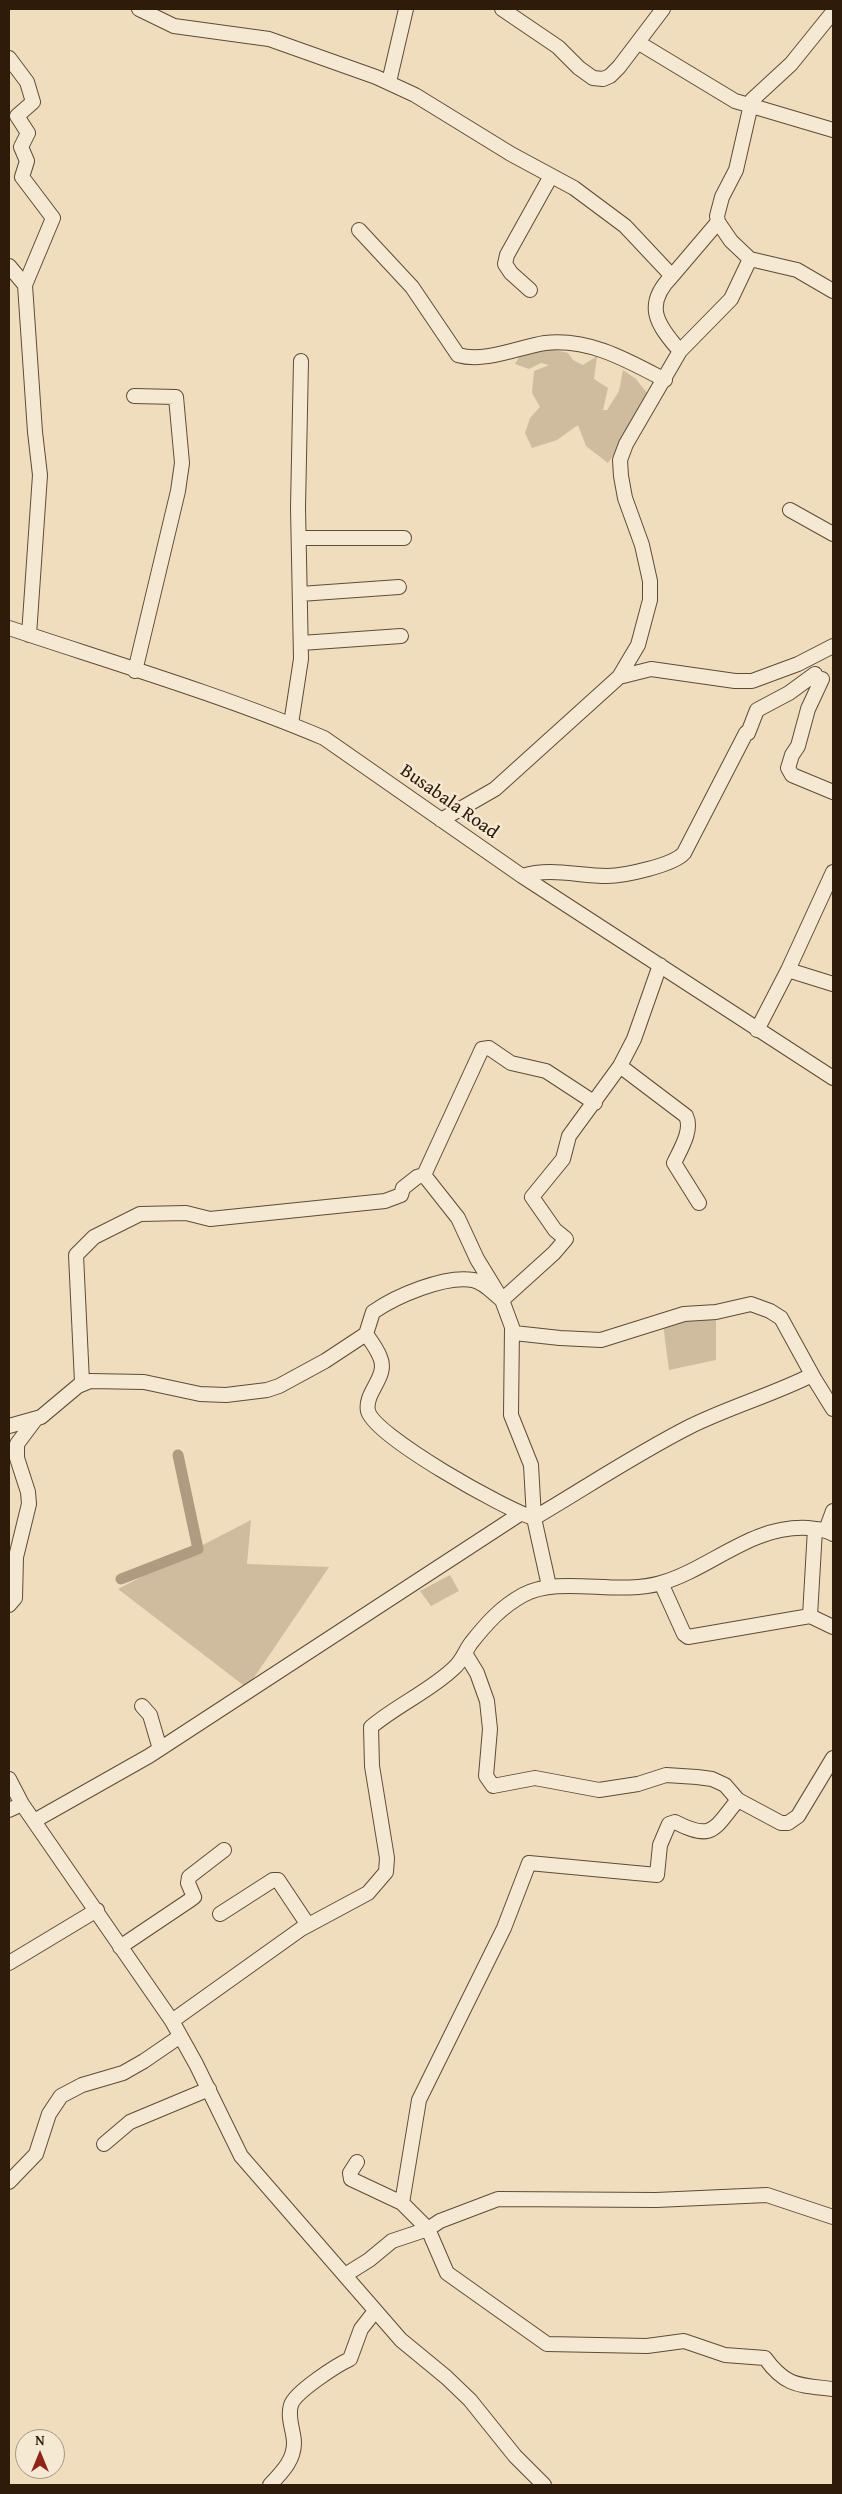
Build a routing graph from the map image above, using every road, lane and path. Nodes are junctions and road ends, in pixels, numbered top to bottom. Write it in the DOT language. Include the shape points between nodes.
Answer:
graph roads {
  1 [pos="139,9"];
  2 [pos="406,9"];
  3 [pos="502,9"];
  4 [pos="663,9"];
  5 [pos="833,12"];
  6 [pos="639,43"];
  7 [pos="9,58"];
  8 [pos="389,82"];
  9 [pos="748,107"];
  10 [pos="833,130"];
  11 [pos="551,176"];
  12 [pos="718,222"];
  13 [pos="359,230"];
  14 [pos="750,259"];
  15 [pos="9,266"];
  16 [pos="672,276"];
  17 [pos="25,285"];
  18 [pos="530,290"];
  19 [pos="833,291"];
  20 [pos="680,350"];
  21 [pos="301,361"];
  22 [pos="664,380"];
  23 [pos="134,396"];
  24 [pos="790,510"];
  25 [pos="833,534"];
  26 [pos="299,538"];
  27 [pos="404,538"];
  28 [pos="399,587"];
  29 [pos="300,594"];
  30 [pos="9,628"];
  31 [pos="29,635"];
  32 [pos="401,636"];
  33 [pos="301,643"];
  34 [pos="833,646"];
  35 [pos="798,664"];
  36 [pos="135,671"];
  37 [pos="619,677"];
  38 [pos="824,679"];
  39 [pos="291,724"];
  40 [pos="833,792"];
  41 [pos="441,820"];
  42 [pos="833,872"];
  43 [pos="522,876"];
  44 [pos="660,965"];
  45 [pos="788,970"];
  46 [pos="833,984"];
  47 [pos="757,1030"];
  48 [pos="620,1066"];
  49 [pos="833,1078"];
  50 [pos="594,1103"];
  51 [pos="424,1175"];
  52 [pos="699,1203"];
  53 [pos="502,1300"];
  54 [pos="514,1333"];
  55 [pos="366,1334"];
  56 [pos="812,1375"];
  57 [pos="82,1382"];
  58 [pos="833,1409"];
  59 [pos="35,1420"];
  60 [pos="9,1426"];
  61 [pos="833,1510"];
  62 [pos="520,1514"];
  63 [pos="534,1518"];
  64 [pos="825,1531"];
  65 [pos="661,1583"];
  66 [pos="549,1586"];
  67 [pos="9,1605"];
  68 [pos="810,1616"];
  69 [pos="833,1627"];
  70 [pos="466,1655"];
  71 [pos="142,1706"];
  72 [pos="160,1749"];
  73 [pos="833,1758"];
  74 [pos="9,1779"];
  75 [pos="738,1800"];
  76 [pos="22,1804"];
  77 [pos="9,1810"];
  78 [pos="34,1821"];
  79 [pos="224,1850"];
  80 [pos="96,1910"];
  81 [pos="220,1914"];
  82 [pos="308,1925"];
  83 [pos="120,1947"];
  84 [pos="9,1963"];
  85 [pos="172,2021"];
  86 [pos="179,2037"];
  87 [pos="209,2089"];
  88 [pos="104,2144"];
  89 [pos="357,2162"];
  90 [pos="9,2182"];
  91 [pos="402,2203"];
  92 [pos="833,2217"];
  93 [pos="428,2229"];
  94 [pos="345,2275"];
  95 [pos="375,2312"];
  96 [pos="833,2389"];
  97 [pos="537,2482"];
  98 [pos="270,2485"];
  1 -- 8 [label="street" via="174,26 269,38"];
  2 -- 8 [label="street"];
  3 -- 6 [label="street" via="558,47 593,78 610,76"];
  4 -- 6 [label="street"];
  5 -- 9 [label="street" via="791,64"];
  6 -- 9 [label="street" via="712,89"];
  7 -- 17 [label="street" via="26,82 33,102 17,116 28,133 21,147 27,161 22,177 53,218"];
  8 -- 11 [label="street" via="448,113"];
  9 -- 10 [label="street"];
  9 -- 12 [label="street" via="736,170 722,197"];
  11 -- 16 [label="street" via="574,188 624,226"];
  11 -- 18 [label="street" via="505,264"];
  12 -- 14 [label="street"];
  12 -- 16 [label="street"];
  13 -- 22 [label="street" via="412,288 458,355 483,356 546,343 570,343 603,350"];
  14 -- 19 [label="street" via="797,270"];
  14 -- 20 [label="street" via="731,299"];
  15 -- 17 [label="street"];
  16 -- 20 [label="street" via="658,294 655,313 662,330"];
  17 -- 31 [label="street" via="40,475"];
  20 -- 22 [label="street"];
  21 -- 26 [label="street"];
  22 -- 37 [label="street" via="620,460 625,498 642,545 650,592 643,631"];
  23 -- 36 [label="street" via="176,397 182,463"];
  24 -- 25 [label="street"];
  26 -- 27 [label="street"];
  26 -- 29 [label="street"];
  28 -- 29 [label="street"];
  29 -- 33 [label="street"];
  30 -- 31 [label="street, Busabala Road"];
  31 -- 36 [label="street, Busabala Road"];
  32 -- 33 [label="street"];
  33 -- 39 [label="street"];
  34 -- 35 [label="street"];
  35 -- 37 [label="street" via="742,682 667,670 637,671"];
  35 -- 38 [label="street"];
  36 -- 39 [label="street, Busabala Road"];
  37 -- 41 [label="street" via="495,789"];
  38 -- 40 [label="street" via="808,709 788,768 792,775"];
  38 -- 43 [label="street" via="757,710 748,734 679,858 659,867 608,876 543,871"];
  39 -- 41 [label="street, Busabala Road" via="324,738"];
  41 -- 43 [label="street, Busabala Road"];
  42 -- 45 [label="street"];
  43 -- 44 [label="street, Busabala Road"];
  44 -- 47 [label="street, Busabala Road"];
  44 -- 48 [label="street" via="634,1038"];
  45 -- 46 [label="street"];
  45 -- 47 [label="street"];
  47 -- 49 [label="street, Busabala Road"];
  48 -- 50 [label="street"];
  48 -- 52 [label="street" via="686,1116 689,1122 687,1131 674,1163"];
  50 -- 51 [label="street" via="546,1071 511,1063 489,1048 482,1049"];
  50 -- 53 [label="street" via="569,1136 563,1159 532,1197 555,1230 566,1239"];
  51 -- 53 [label="street" via="458,1218 477,1259"];
  51 -- 57 [label="street" via="409,1183 401,1194 385,1201 210,1219 186,1213 145,1213 94,1237 76,1254"];
  53 -- 54 [label="street"];
  53 -- 55 [label="street" via="480,1282 471,1279 425,1286 373,1312"];
  54 -- 56 [label="street" via="601,1340 684,1314 716,1312 751,1304 781,1318"];
  54 -- 63 [label="street" via="511,1415 531,1465"];
  55 -- 57 [label="street" via="279,1386 256,1393 200,1394 144,1382"];
  55 -- 62 [label="street" via="382,1361 382,1374 369,1400 371,1418 449,1475"];
  56 -- 58 [label="street"];
  56 -- 63 [label="street" via="779,1392 734,1406 688,1428"];
  57 -- 59 [label="street"];
  59 -- 60 [label="street"];
  59 -- 67 [label="street" via="17,1444 17,1458 29,1504 16,1557 15,1598"];
  61 -- 64 [label="street"];
  62 -- 63 [label="street"];
  62 -- 72 [label="street"];
  63 -- 66 [label="street"];
  64 -- 65 [label="street" via="792,1527 764,1533"];
  64 -- 68 [label="street"];
  65 -- 66 [label="street" via="598,1588"];
  65 -- 68 [label="street" via="688,1637"];
  66 -- 70 [label="street" via="523,1595 496,1613 470,1643"];
  68 -- 69 [label="street"];
  70 -- 75 [label="street" via="477,1673 487,1701 490,1729 486,1776 493,1786 536,1778 599,1790 638,1784 666,1775 712,1779 725,1785"];
  70 -- 82 [label="street" via="454,1668 371,1728 372,1766 387,1858 386,1872 368,1893"];
  71 -- 72 [label="street" via="150,1715"];
  72 -- 78 [label="street"];
  73 -- 75 [label="street" via="798,1816 788,1823 781,1823"];
  74 -- 76 [label="street"];
  75 -- 91 [label="street" via="714,1830 701,1832 675,1822 669,1824 660,1845 657,1875 529,1863 504,1928 419,2100"];
  76 -- 77 [label="street"];
  76 -- 78 [label="street"];
  78 -- 80 [label="street"];
  79 -- 83 [label="street" via="189,1877 194,1897"];
  80 -- 83 [label="street"];
  80 -- 84 [label="street"];
  81 -- 82 [label="street" via="273,1880 278,1880"];
  82 -- 85 [label="street"];
  83 -- 85 [label="street"];
  85 -- 86 [label="street"];
  86 -- 87 [label="street"];
  86 -- 90 [label="street" via="123,2073 82,2085 61,2096 49,2114 36,2154"];
  87 -- 88 [label="street" via="130,2122"];
  87 -- 94 [label="street" via="232,2143 241,2156"];
  89 -- 91 [label="street" via="350,2173 351,2179"];
  91 -- 93 [label="street"];
  92 -- 93 [label="street" via="767,2195 665,2200 498,2199 440,2221"];
  93 -- 94 [label="street" via="392,2241"];
  93 -- 96 [label="street" via="447,2273 548,2344 647,2346 684,2341 725,2355 765,2358 777,2375 797,2384"];
  94 -- 95 [label="street"];
  95 -- 97 [label="street" via="401,2340 470,2400"];
  95 -- 98 [label="street" via="361,2329 350,2359 295,2397 290,2412 294,2444 291,2458"];
}
